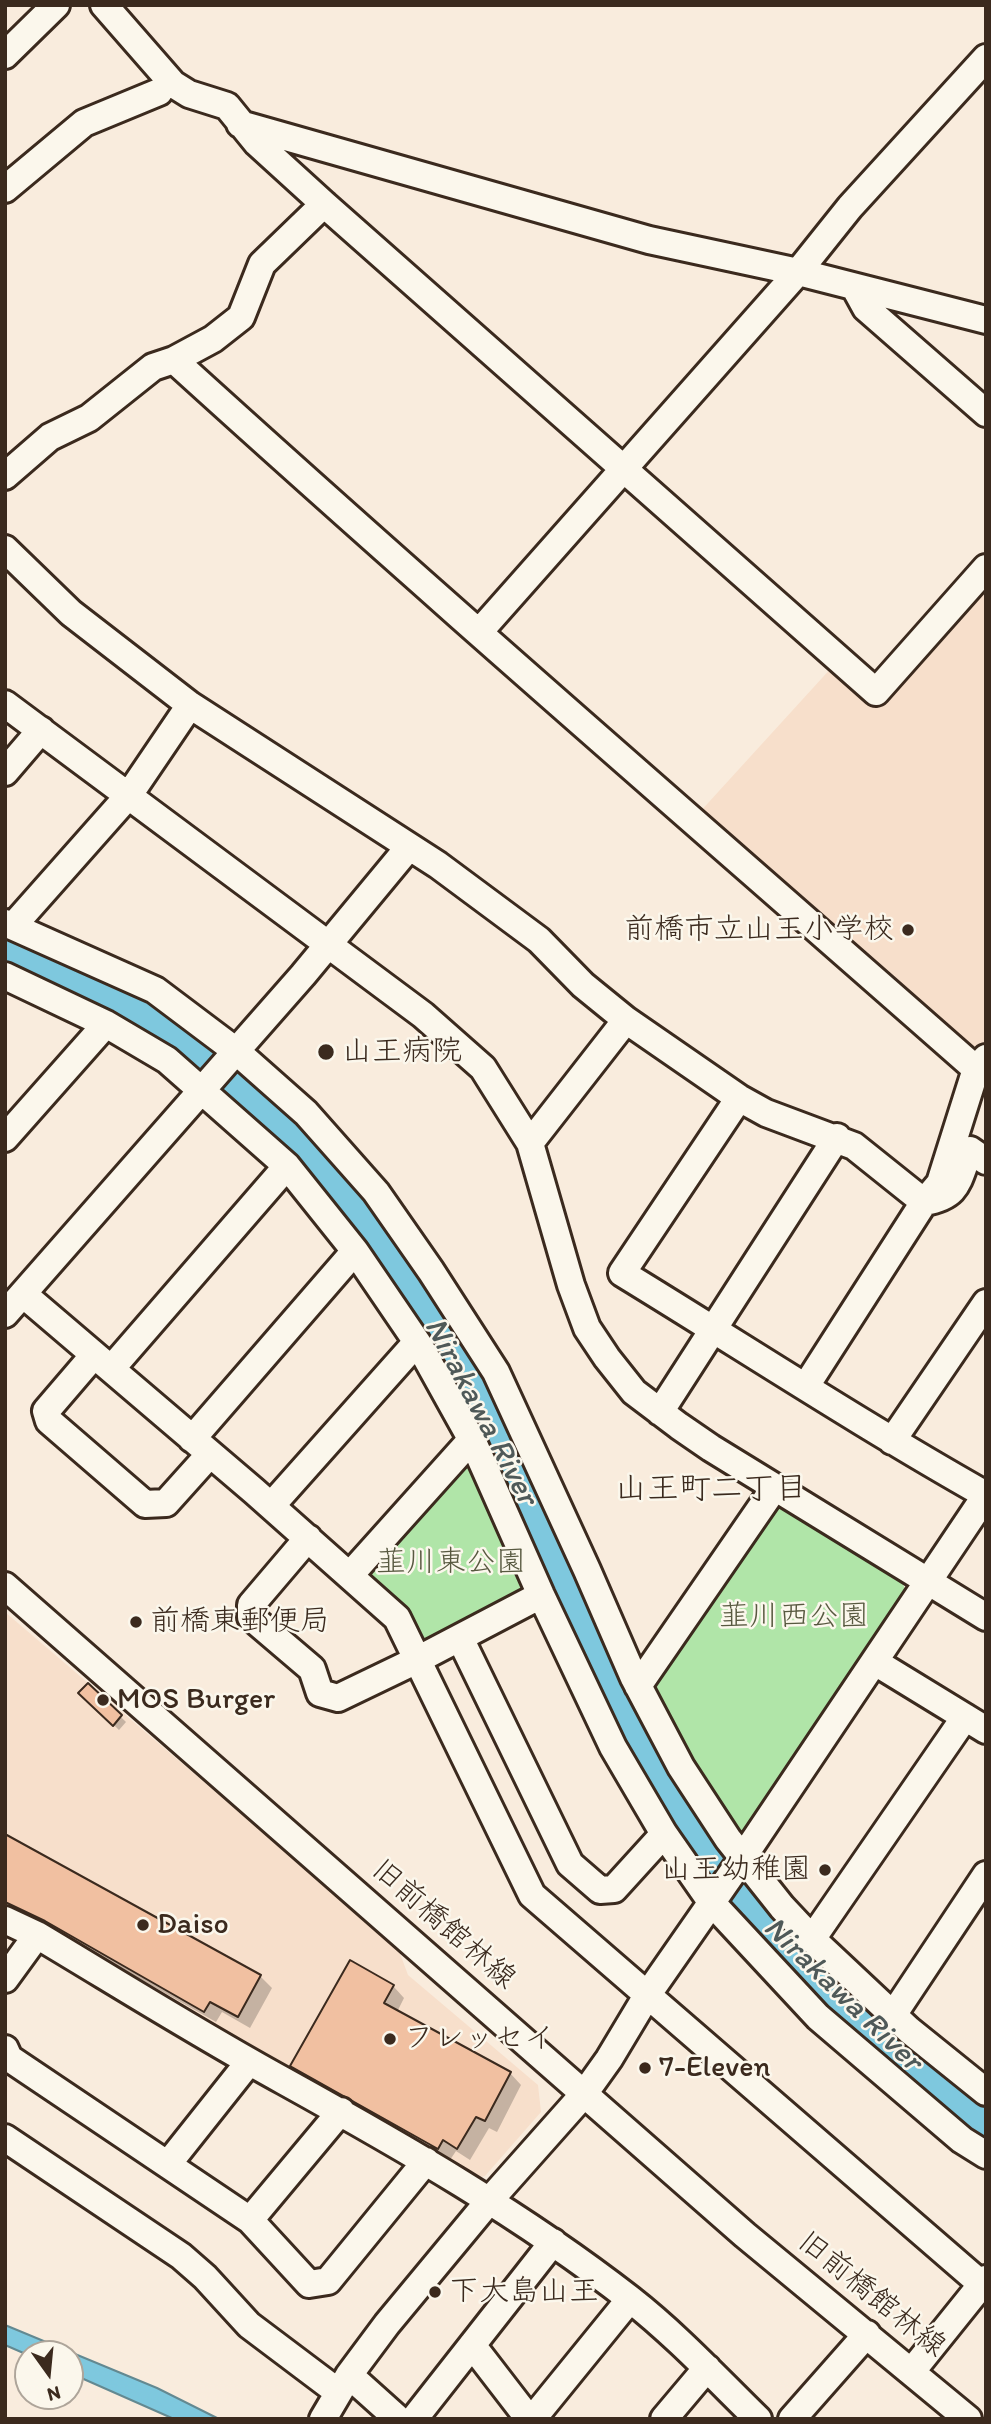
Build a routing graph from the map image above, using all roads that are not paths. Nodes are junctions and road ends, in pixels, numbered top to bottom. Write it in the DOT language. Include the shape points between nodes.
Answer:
graph roads {
  1 [pos="56,5"];
  2 [pos="83,5"];
  3 [pos="104,5"];
  4 [pos="5,55"];
  5 [pos="986,58"];
  6 [pos="159,92"];
  7 [pos="243,125"];
  8 [pos="5,189"];
  9 [pos="324,204"];
  10 [pos="798,272"];
  11 [pos="855,288"];
  12 [pos="986,320"];
  13 [pos="174,360"];
  14 [pos="986,413"];
  15 [pos="622,469"];
  16 [pos="5,476"];
  17 [pos="5,549"];
  18 [pos="986,568"];
  19 [pos="480,631"];
  20 [pos="5,704"];
  21 [pos="190,705"];
  22 [pos="41,730"];
  23 [pos="5,772"];
  24 [pos="129,795"];
  25 [pos="409,847"];
  26 [pos="9,925"];
  27 [pos="328,943"];
  28 [pos="5,976"];
  29 [pos="626,1020"];
  30 [pos="106,1024"];
  31 [pos="233,1055"];
  32 [pos="981,1063"];
  33 [pos="203,1089"];
  34 [pos="739,1098"];
  35 [pos="837,1137"];
  36 [pos="5,1138"];
  37 [pos="530,1143"];
  38 [pos="986,1161"];
  39 [pos="288,1166"];
  40 [pos="923,1202"];
  41 [pos="355,1251"];
  42 [pos="986,1303"];
  43 [pos="14,1304"];
  44 [pos="715,1329"];
  45 [pos="417,1342"];
  46 [pos="102,1362"];
  47 [pos="806,1385"];
  48 [pos="660,1412"];
  49 [pos="472,1439"];
  50 [pos="892,1441"];
  51 [pos="201,1446"];
  52 [pos="775,1487"];
  53 [pos="986,1495"];
  54 [pos="271,1506"];
  55 [pos="308,1538"];
  56 [pos="350,1575"];
  57 [pos="929,1581"];
  58 [pos="5,1586"];
  59 [pos="541,1595"];
  60 [pos="986,1617"];
  61 [pos="460,1637"];
  62 [pos="419,1659"];
  63 [pos="875,1662"];
  64 [pos="638,1686"];
  65 [pos="976,1724"];
  66 [pos="664,1834"];
  67 [pos="739,1864"];
  68 [pos="986,1875"];
  69 [pos="716,1898"];
  70 [pos="5,1920"];
  71 [pos="37,1935"];
  72 [pos="812,1939"];
  73 [pos="5,1979"];
  74 [pos="648,1994"];
  75 [pos="894,2015"];
  76 [pos="5,2049"];
  77 [pos="250,2062"];
  78 [pos="983,2082"];
  79 [pos="584,2094"];
  80 [pos="341,2111"];
  81 [pos="5,2138"];
  82 [pos="986,2155"];
  83 [pos="426,2161"];
  84 [pos="168,2164"];
  85 [pos="489,2201"];
  86 [pos="250,2220"];
  87 [pos="553,2242"];
  88 [pos="984,2284"];
  89 [pos="630,2299"];
  90 [pos="867,2334"];
  91 [pos="472,2345"];
  92 [pos="707,2368"];
  93 [pos="912,2371"];
  94 [pos="343,2384"];
  95 [pos="323,2419"];
  96 [pos="398,2419"];
  97 [pos="414,2419"];
  98 [pos="530,2419"];
  99 [pos="664,2419"];
  100 [pos="758,2419"];
  101 [pos="792,2419"];
  102 [pos="968,2419"];
  1 -- 4 [label="street"];
  2 -- 6 [label="street"];
  3 -- 7 [label="street" via="173,84 188,94 228,106"];
  5 -- 10 [label="street" via="850,206"];
  6 -- 7 [label="street" via="197,113"];
  6 -- 8 [label="street" via="84,123"];
  7 -- 9 [label="street"];
  7 -- 10 [label="street" via="649,240"];
  9 -- 13 [label="street" via="262,264 241,317"];
  9 -- 15 [label="street"];
  10 -- 11 [label="street"];
  10 -- 15 [label="street"];
  11 -- 12 [label="street"];
  11 -- 14 [label="street" via="866,308"];
  13 -- 16 [label="street" via="153,367 89,418 50,437"];
  13 -- 19 [label="street"];
  15 -- 18 [label="street" via="876,692"];
  15 -- 19 [label="street"];
  17 -- 21 [label="street" via="71,613"];
  19 -- 32 [label="street"];
  20 -- 22 [label="street"];
  21 -- 24 [label="street"];
  21 -- 25 [label="street"];
  22 -- 23 [label="street"];
  22 -- 24 [label="street"];
  24 -- 26 [label="street"];
  24 -- 27 [label="street"];
  25 -- 27 [label="street"];
  25 -- 29 [label="street" via="539,940"];
  26 -- 31 [label="street" via="155,990"];
  27 -- 31 [label="street"];
  27 -- 37 [label="street" via="423,1015 483,1069"];
  28 -- 30 [label="street"];
  29 -- 34 [label="street"];
  29 -- 37 [label="street"];
  30 -- 33 [label="street" via="167,1060"];
  30 -- 36 [label="street"];
  31 -- 33 [label="street"];
  31 -- 64 [label="street" via="306,1113 376,1192 496,1372"];
  32 -- 40 [label="street" via="940,1183"];
  33 -- 39 [label="street"];
  33 -- 43 [label="street"];
  34 -- 35 [label="street" via="766,1113"];
  34 -- 44 [label="street" via="622,1272"];
  35 -- 40 [label="street" via="855,1146"];
  35 -- 44 [label="street"];
  37 -- 48 [label="street" via="587,1328 634,1392"];
  38 -- 40 [label="street" via="970,1150 953,1192"];
  39 -- 41 [label="street"];
  39 -- 46 [label="street"];
  40 -- 47 [label="street"];
  41 -- 45 [label="street"];
  41 -- 51 [label="street"];
  42 -- 50 [label="street"];
  43 -- 46 [label="street"];
  44 -- 47 [label="street"];
  44 -- 48 [label="street"];
  45 -- 49 [label="street"];
  45 -- 54 [label="street"];
  46 -- 51 [label="street"];
  46 -- 51 [label="street" via="46,1411 48,1421 145,1504 166,1503"];
  47 -- 50 [label="street"];
  48 -- 52 [label="street"];
  49 -- 56 [label="street"];
  49 -- 59 [label="street"];
  50 -- 53 [label="street"];
  51 -- 54 [label="street"];
  52 -- 57 [label="street"];
  52 -- 64 [label="street"];
  53 -- 57 [label="street"];
  54 -- 55 [label="street"];
  55 -- 56 [label="street"];
  55 -- 62 [label="street" via="251,1605 251,1617 312,1670 320,1693 338,1698"];
  56 -- 62 [label="street" via="397,1618"];
  57 -- 60 [label="street"];
  57 -- 63 [label="street"];
  58 -- 79 [label="street, 旧前橋館林線"];
  59 -- 61 [label="street"];
  59 -- 66 [label="street" via="613,1747"];
  61 -- 62 [label="street"];
  61 -- 66 [label="street" via="570,1864 600,1890 614,1889"];
  62 -- 74 [label="street" via="532,1895"];
  63 -- 65 [label="street"];
  63 -- 67 [label="street"];
  64 -- 67 [label="street"];
  65 -- 72 [label="street"];
  66 -- 69 [label="street"];
  67 -- 69 [label="street"];
  67 -- 72 [label="street"];
  68 -- 75 [label="street"];
  69 -- 74 [label="street"];
  69 -- 82 [label="street" via="818,2017 962,2140"];
  70 -- 71 [label="street"];
  71 -- 73 [label="street"];
  71 -- 77 [label="street"];
  72 -- 75 [label="street"];
  74 -- 79 [label="street"];
  74 -- 88 [label="street"];
  75 -- 78 [label="street"];
  76 -- 84 [label="street" via="9,2058"];
  77 -- 80 [label="street"];
  77 -- 84 [label="street"];
  79 -- 85 [label="street"];
  79 -- 90 [label="street, 旧前橋館林線"];
  80 -- 83 [label="street"];
  80 -- 86 [label="street"];
  81 -- 94 [label="street" via="181,2256 249,2325"];
  83 -- 85 [label="street"];
  83 -- 86 [label="street" via="328,2281 309,2284"];
  84 -- 86 [label="street"];
  85 -- 87 [label="street"];
  85 -- 94 [label="street"];
  87 -- 89 [label="street"];
  87 -- 91 [label="street"];
  88 -- 93 [label="street"];
  89 -- 92 [label="street"];
  89 -- 98 [label="street"];
  90 -- 93 [label="street, 旧前橋館林線"];
  90 -- 101 [label="street"];
  91 -- 97 [label="street"];
  91 -- 98 [label="street"];
  92 -- 99 [label="street"];
  92 -- 100 [label="street"];
  93 -- 102 [label="street, 旧前橋館林線"];
  94 -- 95 [label="street"];
  94 -- 96 [label="street"];
}
